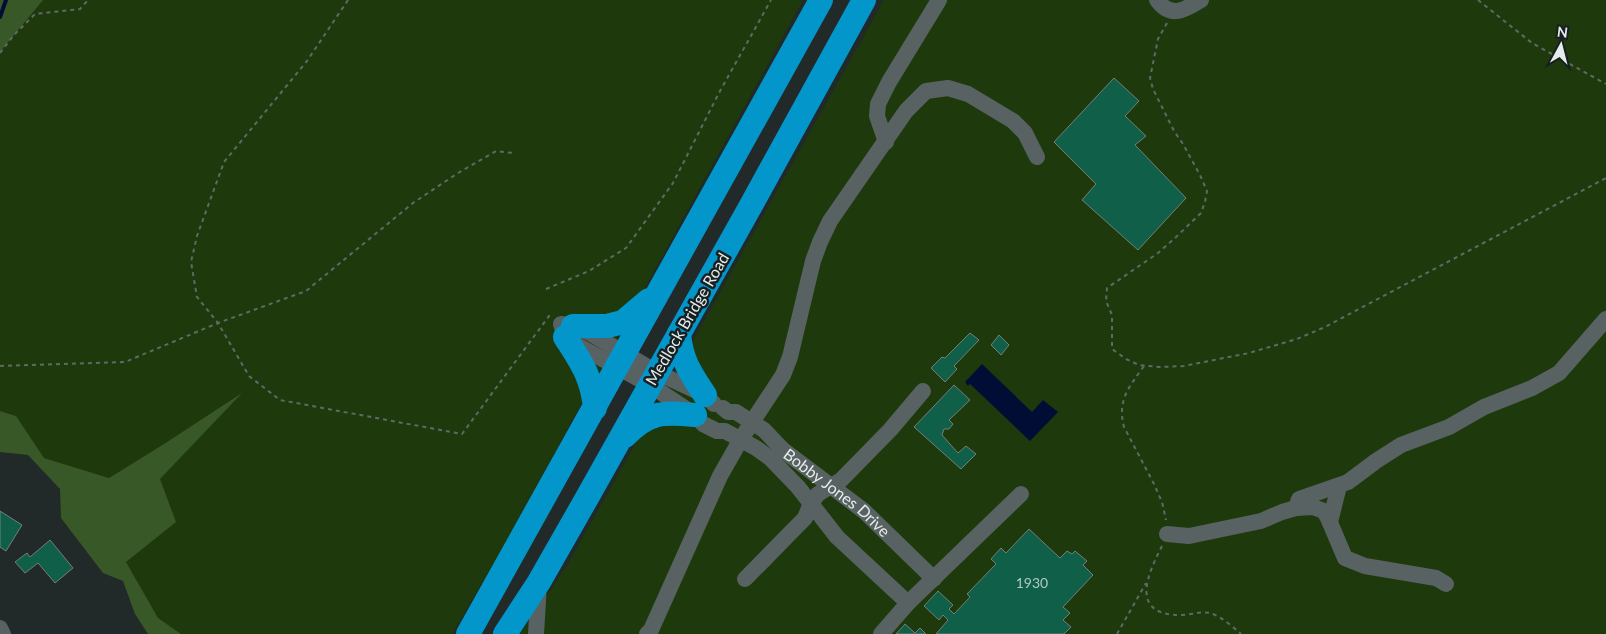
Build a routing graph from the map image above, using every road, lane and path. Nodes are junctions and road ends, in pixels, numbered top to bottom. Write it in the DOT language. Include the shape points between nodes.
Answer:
graph roads {
  1 [pos="88,0"];
  2 [pos="348,0"];
  3 [pos="771,0"];
  4 [pos="821,0"];
  5 [pos="864,0"];
  6 [pos="939,0"];
  7 [pos="1157,0"];
  8 [pos="1201,0"];
  9 [pos="1478,0"];
  10 [pos="1174,12"];
  11 [pos="0,53"];
  12 [pos="1606,84"];
  13 [pos="886,142"];
  14 [pos="513,153"];
  15 [pos="1037,157"];
  16 [pos="1606,178"];
  17 [pos="661,289"];
  18 [pos="546,290"];
  19 [pos="552,312"];
  20 [pos="1606,318"];
  21 [pos="218,323"];
  22 [pos="569,331"];
  23 [pos="679,333"];
  24 [pos="621,360"];
  25 [pos="0,366"];
  26 [pos="1144,366"];
  27 [pos="653,378"];
  28 [pos="923,391"];
  29 [pos="715,407"];
  30 [pos="594,408"];
  31 [pos="752,422"];
  32 [pos="741,439"];
  33 [pos="616,447"];
  34 [pos="1339,486"];
  35 [pos="830,487"];
  36 [pos="1021,494"];
  37 [pos="811,503"];
  38 [pos="1296,508"];
  39 [pos="1330,522"];
  40 [pos="1167,534"];
  41 [pos="745,579"];
  42 [pos="934,579"];
  43 [pos="539,582"];
  44 [pos="1146,583"];
  45 [pos="1446,584"];
  46 [pos="908,604"];
  47 [pos="0,628"];
  48 [pos="652,633"];
  49 [pos="3,634"];
  50 [pos="468,634"];
  51 [pos="505,634"];
  52 [pos="536,634"];
  53 [pos="881,634"];
  54 [pos="1117,634"];
  55 [pos="1241,634"];
  1 -- 11 [label="path" via="80,9 35,14"];
  2 -- 21 [label="path" via="307,61 224,162 191,262 198,297"];
  3 -- 18 [label="path" via="672,183 626,248 590,271"];
  4 -- 17 [label="highway"];
  5 -- 23 [label="highway, Medlock Bridge Road"];
  6 -- 13 [label="street" via="878,104 877,116"];
  7 -- 10 [label="street" via="1162,7"];
  8 -- 10 [label="street"];
  9 -- 12 [label="path" via="1532,43"];
  10 -- 26 [label="path" via="1158,39 1150,78 1207,191 1200,213 1181,232 1158,253 1107,288 1106,301 1112,316 1112,349 1126,360"];
  13 -- 15 [label="street" via="906,111 926,91 948,88 968,94 1013,121 1025,133"];
  13 -- 31 [label="street" via="830,221 813,261 790,357 783,375"];
  14 -- 21 [label="path" via="496,151 413,202 306,291"];
  16 -- 26 [label="path" via="1297,339 1184,366"];
  17 -- 22 [label="highway" via="623,322"];
  17 -- 24 [label="highway"];
  19 -- 21 [label="path" via="462,434 280,400 249,376"];
  20 -- 34 [label="street" via="1559,373 1532,388 1484,407 1449,427 1401,446"];
  21 -- 25 [label="path" via="124,362"];
  22 -- 24 [label="street, Bobby Jones Drive" via="574,344"];
  22 -- 30 [label="highway" via="590,379"];
  23 -- 27 [label="highway, Medlock Bridge Road"];
  23 -- 29 [label="highway" via="689,371"];
  24 -- 27 [label="street, Bobby Jones Drive"];
  24 -- 30 [label="highway"];
  26 -- 40 [label="path" via="1123,400 1121,414 1124,427 1162,502"];
  27 -- 29 [label="street, Bobby Jones Drive"];
  27 -- 33 [label="highway, Medlock Bridge Road"];
  28 -- 35 [label="street" via="890,430 841,480"];
  29 -- 31 [label="street, Bobby Jones Drive"];
  29 -- 32 [label="street, Bobby Jones Drive" via="708,416 722,424 725,431"];
  29 -- 33 [label="highway" via="654,415 630,431"];
  30 -- 50 [label="highway"];
  31 -- 32 [label="street"];
  31 -- 35 [label="street, Bobby Jones Drive"];
  32 -- 37 [label="street, Bobby Jones Drive" via="770,458"];
  32 -- 48 [label="street" via="720,476"];
  33 -- 43 [label="highway, Medlock Bridge Road"];
  34 -- 38 [label="street" via="1299,499"];
  34 -- 39 [label="street"];
  35 -- 37 [label="street"];
  35 -- 42 [label="street, Bobby Jones Drive" via="864,511"];
  36 -- 42 [label="street"];
  37 -- 41 [label="street" via="805,518"];
  37 -- 46 [label="street, Bobby Jones Drive" via="837,537"];
  38 -- 39 [label="street" via="1319,508 1327,514"];
  38 -- 40 [label="street" via="1262,521 1189,536"];
  39 -- 45 [label="street" via="1345,558 1364,566 1436,578"];
  40 -- 44 [label="path"];
  42 -- 46 [label="street"];
  43 -- 51 [label="highway, Medlock Bridge Road"];
  43 -- 52 [label="street"];
  44 -- 54 [label="path"];
  44 -- 55 [label="path" via="1147,599 1155,610 1170,615 1211,613"];
  46 -- 53 [label="street"];
  47 -- 49 [label="street"];
}
